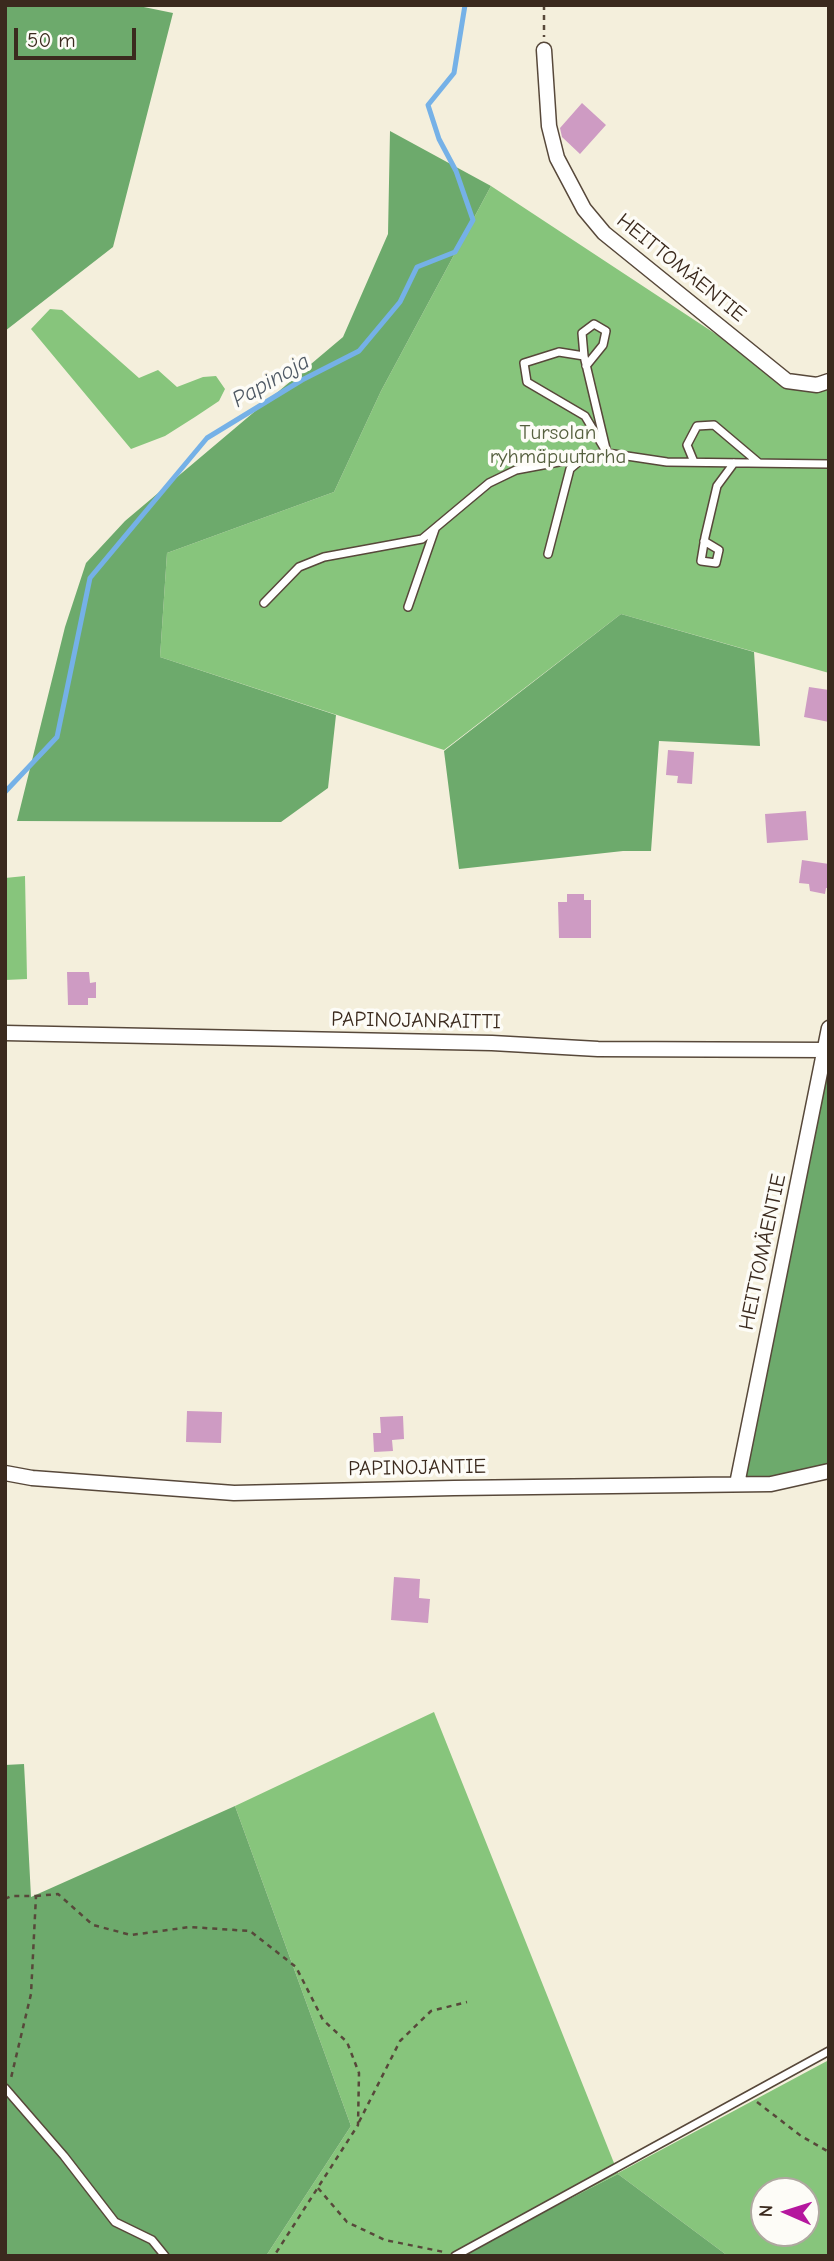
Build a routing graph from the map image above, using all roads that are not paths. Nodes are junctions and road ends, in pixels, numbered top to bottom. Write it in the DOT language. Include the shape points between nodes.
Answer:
graph roads {
  1 [pos="544,50"];
  2 [pos="584,356"];
  3 [pos="586,366"];
  4 [pos="829,381"];
  5 [pos="607,453"];
  6 [pos="584,457"];
  7 [pos="694,462"];
  8 [pos="734,463"];
  9 [pos="759,463"];
  10 [pos="829,464"];
  11 [pos="435,528"];
  12 [pos="704,541"];
  13 [pos="548,554"];
  14 [pos="264,603"];
  15 [pos="408,607"];
  16 [pos="829,1028"];
  17 [pos="5,1033"];
  18 [pos="825,1050"];
  19 [pos="829,1471"];
  20 [pos="5,1473"];
  21 [pos="737,1483"];
  22 [pos="829,2052"];
  23 [pos="6,2090"];
  24 [pos="456,2255"];
  25 [pos="165,2256"];
  1 -- 4 [label="street, HEITTOMÄENTIE" via="549,126 557,158 584,209 604,233 787,381 817,385"];
  2 -- 3 [label="lane"];
  2 -- 3 [label="lane" via="582,333 594,324 606,331 603,345"];
  2 -- 5 [label="lane" via="559,352 524,363 527,382 585,416"];
  3 -- 5 [label="lane"];
  5 -- 6 [label="lane"];
  5 -- 7 [label="lane"];
  6 -- 11 [label="lane" via="516,470 489,483"];
  6 -- 13 [label="lane" via="570,469"];
  7 -- 8 [label="lane"];
  7 -- 9 [label="lane" via="687,445 697,426 714,425"];
  8 -- 9 [label="lane"];
  8 -- 12 [label="lane" via="716,486"];
  9 -- 10 [label="lane"];
  11 -- 14 [label="lane" via="422,539 324,557 299,567"];
  11 -- 15 [label="lane"];
  16 -- 18 [label="street, HEITTOMÄENTIE"];
  17 -- 18 [label="street, PAPINOJANRAITTI" via="598,1049"];
  18 -- 21 [label="street, HEITTOMÄENTIE"];
  19 -- 21 [label="street, PAPINOJANTIE" via="772,1484"];
  20 -- 21 [label="street, PAPINOJANTIE" via="234,1493"];
  22 -- 24 [label="lane"];
  23 -- 25 [label="lane" via="115,2222 152,2240"];
}
